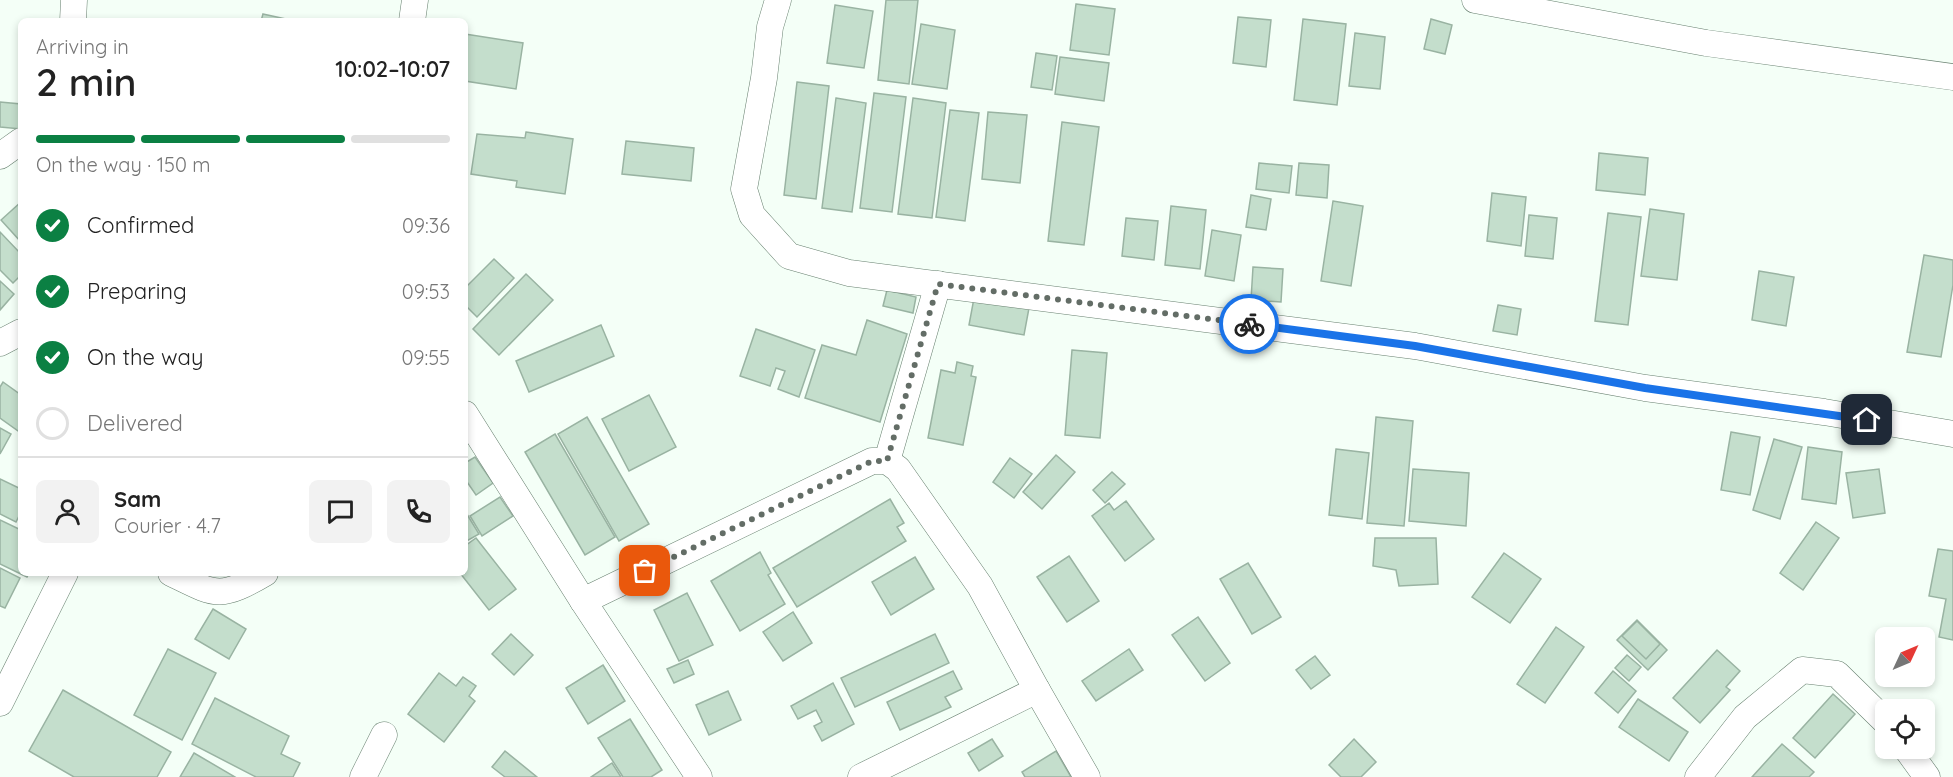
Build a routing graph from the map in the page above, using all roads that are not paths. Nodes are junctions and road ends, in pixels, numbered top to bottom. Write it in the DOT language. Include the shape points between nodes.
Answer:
graph roads {
  1 [pos="74,0"];
  2 [pos="416,0"];
  3 [pos="778,0"];
  4 [pos="1475,0"];
  5 [pos="73,18"];
  6 [pos="413,18"];
  7 [pos="1953,77"];
  8 [pos="18,143"];
  9 [pos="0,156"];
  10 [pos="938,284"];
  11 [pos="18,334"];
  12 [pos="0,343"];
  13 [pos="468,425"];
  14 [pos="1953,434"];
  15 [pos="473,444"];
  16 [pos="887,461"];
  17 [pos="64,576"];
  18 [pos="177,576"];
  19 [pos="260,576"];
  20 [pos="583,601"];
  21 [pos="1037,690"];
  22 [pos="0,703"];
  23 [pos="1875,711"];
  24 [pos="384,735"];
  25 [pos="1914,759"];
  26 [pos="363,777"];
  27 [pos="699,777"];
  28 [pos="861,777"];
  29 [pos="1087,777"];
  30 [pos="1698,777"];
  31 [pos="1927,777"];
  1 -- 5 [label="street"];
  2 -- 6 [label="street"];
  3 -- 10 [label="street" via="770,27 744,189 752,215 796,259 849,273"];
  4 -- 7 [label="street" via="1706,43"];
  8 -- 9 [label="street"];
  10 -- 14 [label="street" via="1415,346 1645,388"];
  10 -- 16 [label="street"];
  11 -- 12 [label="street"];
  13 -- 15 [label="street"];
  15 -- 20 [label="street"];
  16 -- 20 [label="street" via="872,461"];
  16 -- 21 [label="street" via="898,469 980,586"];
  17 -- 22 [label="street"];
  18 -- 19 [label="street" via="208,592 236,590"];
  20 -- 27 [label="street"];
  21 -- 28 [label="street"];
  21 -- 29 [label="street"];
  23 -- 30 [label="street" via="1837,674 1802,670 1745,717"];
  24 -- 26 [label="street"];
  25 -- 31 [label="street"];
}
